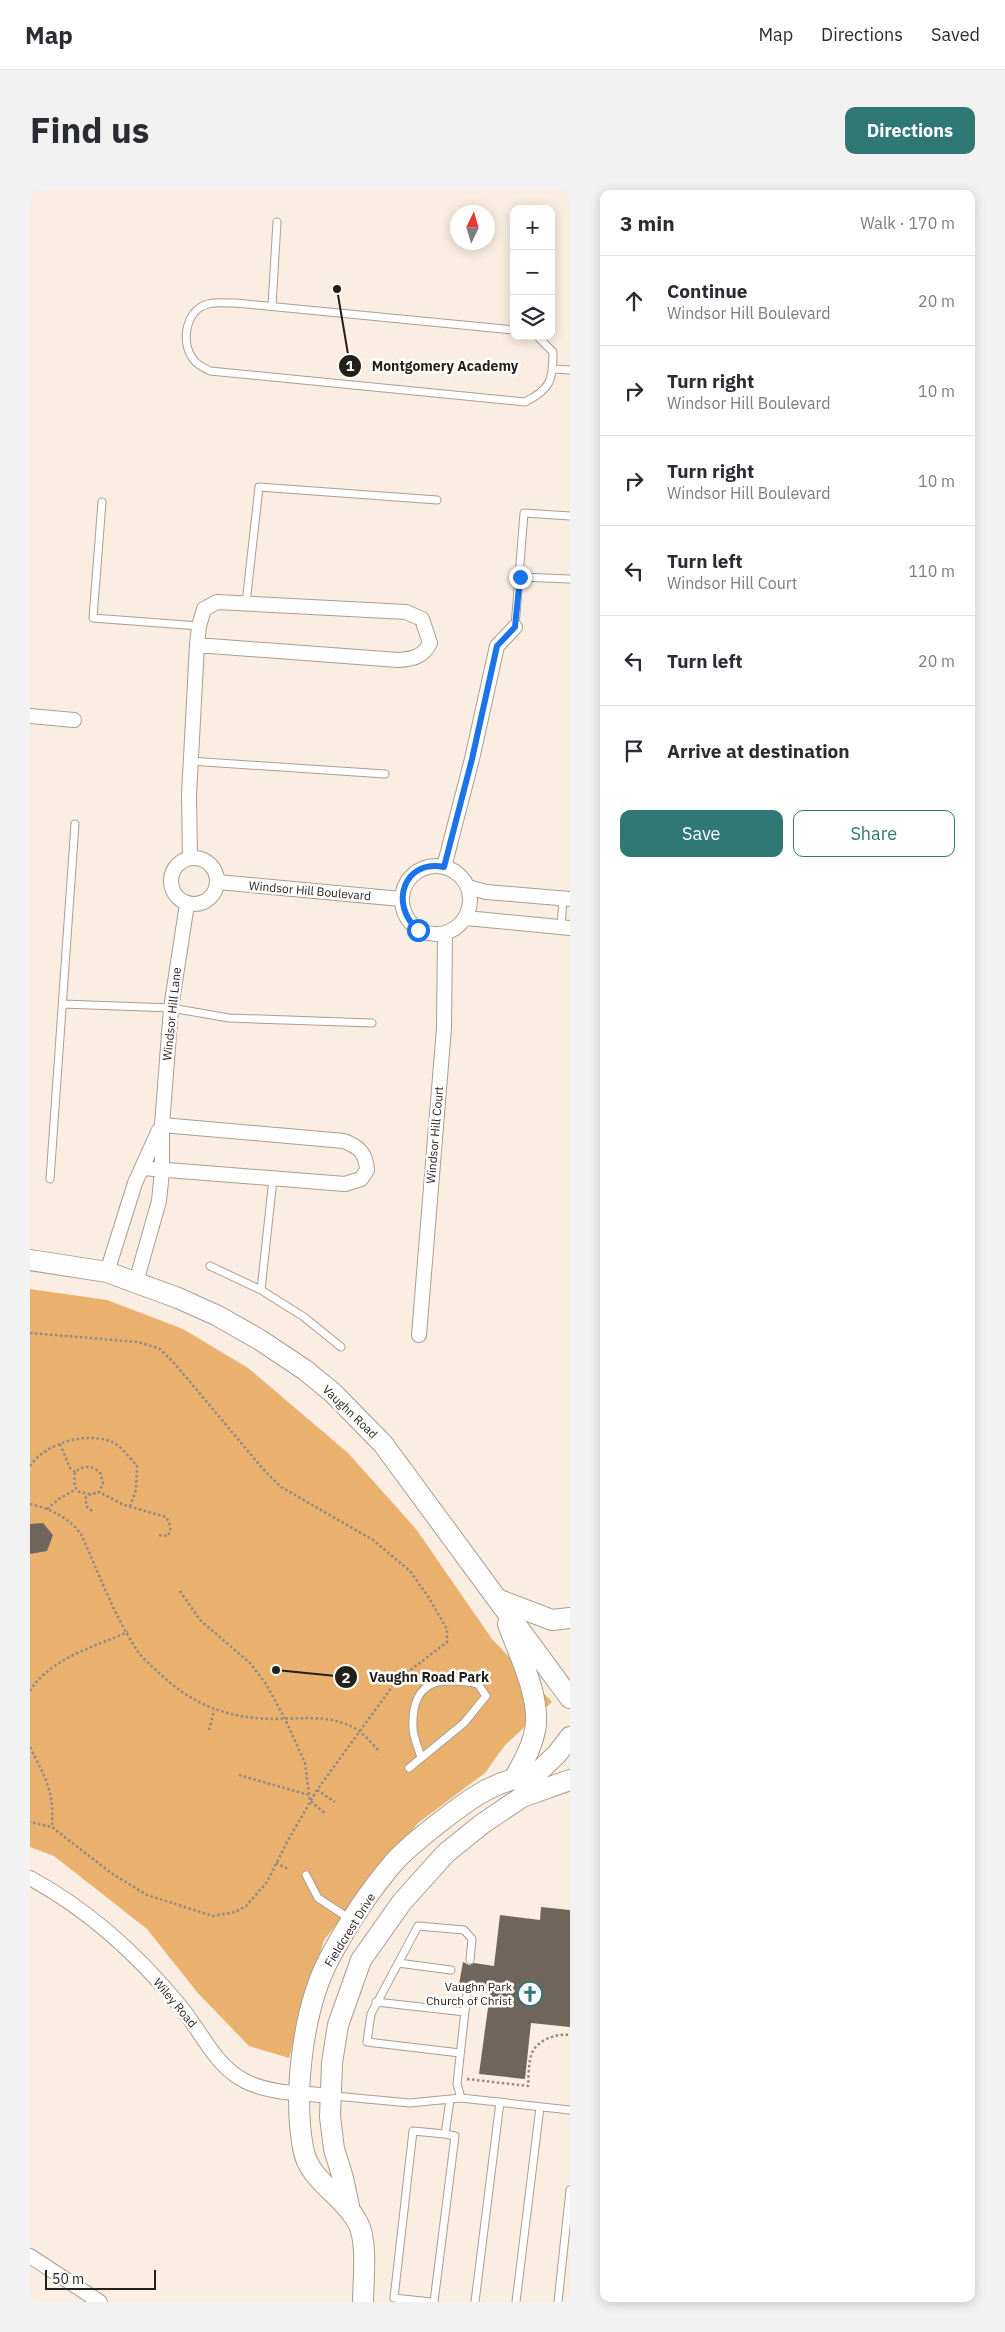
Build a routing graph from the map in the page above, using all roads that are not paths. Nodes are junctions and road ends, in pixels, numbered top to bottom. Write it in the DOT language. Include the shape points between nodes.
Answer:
graph roads {
  1 [pos="277,222"];
  2 [pos="272,306"];
  3 [pos="510,330"];
  4 [pos="540,340"];
  5 [pos="553,369"];
  6 [pos="570,370"];
  7 [pos="437,500"];
  8 [pos="102,502"];
  9 [pos="570,516"];
  10 [pos="520,577"];
  11 [pos="570,579"];
  12 [pos="246,603"];
  13 [pos="199,626"];
  14 [pos="515,627"];
  15 [pos="198,646"];
  16 [pos="30,716"];
  17 [pos="74,720"];
  18 [pos="190,762"];
  19 [pos="385,774"];
  20 [pos="75,824"];
  21 [pos="190,858"];
  22 [pos="444,867"];
  23 [pos="218,882"];
  24 [pos="468,887"];
  25 [pos="401,899"];
  26 [pos="567,899"];
  27 [pos="187,904"];
  28 [pos="466,918"];
  29 [pos="565,927"];
  30 [pos="445,934"];
  31 [pos="63,1004"];
  32 [pos="171,1008"];
  33 [pos="372,1023"];
  34 [pos="162,1125"];
  35 [pos="142,1168"];
  36 [pos="162,1171"];
  37 [pos="50,1179"];
  38 [pos="272,1179"];
  39 [pos="30,1260"];
  40 [pos="210,1266"];
  41 [pos="107,1272"];
  42 [pos="136,1282"];
  43 [pos="260,1290"];
  44 [pos="419,1335"];
  45 [pos="341,1347"];
  46 [pos="498,1600"];
  47 [pos="570,1618"];
  48 [pos="570,1698"];
  49 [pos="570,1737"];
  50 [pos="421,1758"];
  51 [pos="409,1768"];
  52 [pos="524,1776"];
  53 [pos="570,1780"];
  54 [pos="522,1797"];
  55 [pos="425,1834"];
  56 [pos="446,1853"];
  57 [pos="306,1875"];
  58 [pos="30,1878"];
  59 [pos="352,1921"];
  60 [pos="376,1938"];
  61 [pos="470,1960"];
  62 [pos="398,1963"];
  63 [pos="450,1970"];
  64 [pos="467,1992"];
  65 [pos="376,2002"];
  66 [pos="465,2012"];
  67 [pos="460,2053"];
  68 [pos="299,2093"];
  69 [pos="331,2096"];
  70 [pos="461,2098"];
  71 [pos="450,2100"];
  72 [pos="500,2102"];
  73 [pos="540,2107"];
  74 [pos="570,2110"];
  75 [pos="444,2134"];
  76 [pos="570,2190"];
  77 [pos="350,2211"];
  78 [pos="30,2256"];
  79 [pos="100,2302"];
  80 [pos="363,2302"];
  81 [pos="432,2302"];
  82 [pos="475,2302"];
  83 [pos="516,2302"];
  84 [pos="558,2302"];
  1 -- 2 [label="lane"];
  2 -- 3 [label="lane"];
  2 -- 5 [label="lane" via="207,304 195,312 186,328 186,345 194,361 210,372 525,402 550,385"];
  4 -- 5 [label="lane" via="553,352"];
  5 -- 6 [label="lane"];
  7 -- 12 [label="lane" via="259,487"];
  8 -- 13 [label="lane" via="93,618"];
  9 -- 10 [label="lane" via="524,513"];
  10 -- 11 [label="lane"];
  10 -- 14 [label="lane"];
  12 -- 13 [label="street" via="218,602 204,609"];
  12 -- 15 [label="street" via="406,612 422,619 430,643 426,651 414,659 398,660"];
  13 -- 15 [label="street"];
  14 -- 22 [label="street" via="497,646"];
  15 -- 18 [label="street"];
  16 -- 17 [label="street"];
  18 -- 19 [label="lane"];
  18 -- 21 [label="street"];
  20 -- 31 [label="lane"];
  21 -- 23 [label="street" via="199,858 213,867"];
  21 -- 27 [label="street" via="176,866 170,882 176,897"];
  22 -- 24 [label="street" via="460,875"];
  22 -- 25 [label="street" via="424,868 414,874 406,883"];
  23 -- 25 [label="street, Windsor Hill Boulevard"];
  23 -- 27 [label="street" via="210,899"];
  24 -- 26 [label="street" via="486,892"];
  24 -- 28 [label="street" via="470,906"];
  25 -- 30 [label="street" via="408,922 418,930 433,935"];
  26 -- 29 [label="lane"];
  27 -- 32 [label="street, Windsor Hill Lane"];
  28 -- 29 [label="street"];
  28 -- 30 [label="street"];
  30 -- 44 [label="street, Windsor Hill Court" via="444,1028"];
  31 -- 32 [label="lane"];
  31 -- 37 [label="lane"];
  32 -- 33 [label="lane" via="229,1018"];
  32 -- 34 [label="street, Windsor Hill Lane"];
  34 -- 35 [label="street, Windsor Hill Lane"];
  34 -- 36 [label="street, Windsor Hill Lane"];
  34 -- 38 [label="street" via="344,1141 356,1146 366,1158 368,1170 361,1179 345,1184"];
  35 -- 36 [label="street"];
  35 -- 41 [label="street, Windsor Hill Lane"];
  36 -- 38 [label="street"];
  36 -- 42 [label="street, Windsor Hill Lane" via="159,1202"];
  38 -- 43 [label="lane"];
  39 -- 41 [label="street, Vaughn Road"];
  40 -- 43 [label="lane"];
  41 -- 42 [label="street, Vaughn Road"];
  42 -- 46 [label="street, Vaughn Road" via="218,1316 305,1370 333,1393 383,1444"];
  43 -- 45 [label="lane" via="304,1317"];
  46 -- 47 [label="street" via="552,1620"];
  46 -- 48 [label="street, Vaughn Road"];
  46 -- 52 [label="street" via="533,1696 536,1724"];
  49 -- 52 [label="street, Fieldcrest Drive" via="557,1754"];
  50 -- 50 [label="lane" via="464,1723 486,1696 478,1684 454,1679 433,1682 420,1694 413,1729"];
  50 -- 51 [label="lane"];
  52 -- 54 [label="street, Fieldcrest Drive"];
  52 -- 55 [label="street, Fieldcrest Drive" via="479,1793"];
  53 -- 54 [label="street"];
  54 -- 56 [label="street, Fieldcrest Drive"];
  55 -- 56 [label="street"];
  55 -- 59 [label="street, Fieldcrest Drive" via="396,1861"];
  56 -- 60 [label="street, Fieldcrest Drive" via="402,1902"];
  57 -- 59 [label="lane" via="318,1898"];
  58 -- 68 [label="street, Wiley Road" via="85,1914 139,1961 181,2006 222,2064 233,2074 262,2088"];
  59 -- 60 [label="street"];
  59 -- 68 [label="street, Fieldcrest Drive" via="318,1986 306,2028"];
  60 -- 69 [label="street, Fieldcrest Drive" via="361,1960 338,2025"];
  61 -- 62 [label="lane" via="472,1939 464,1930 418,1926"];
  62 -- 63 [label="lane"];
  62 -- 65 [label="lane"];
  64 -- 66 [label="lane"];
  65 -- 66 [label="lane"];
  65 -- 67 [label="lane" via="371,2014 368,2042"];
  66 -- 67 [label="lane"];
  67 -- 70 [label="lane" via="457,2084"];
  68 -- 69 [label="street, Wiley Road"];
  68 -- 77 [label="street, Fieldcrest Drive" via="299,2121 309,2166 321,2183"];
  69 -- 71 [label="lane" via="410,2103"];
  69 -- 77 [label="street, Fieldcrest Drive" via="334,2149"];
  70 -- 71 [label="lane"];
  70 -- 72 [label="lane"];
  71 -- 75 [label="lane"];
  72 -- 73 [label="lane"];
  72 -- 82 [label="lane"];
  73 -- 74 [label="lane"];
  73 -- 83 [label="lane"];
  75 -- 81 [label="lane" via="455,2136"];
  75 -- 81 [label="lane" via="413,2131 394,2298"];
  76 -- 84 [label="lane"];
  77 -- 80 [label="street, Fieldcrest Drive" via="358,2224 363,2243"];
  78 -- 79 [label="street"];
}
